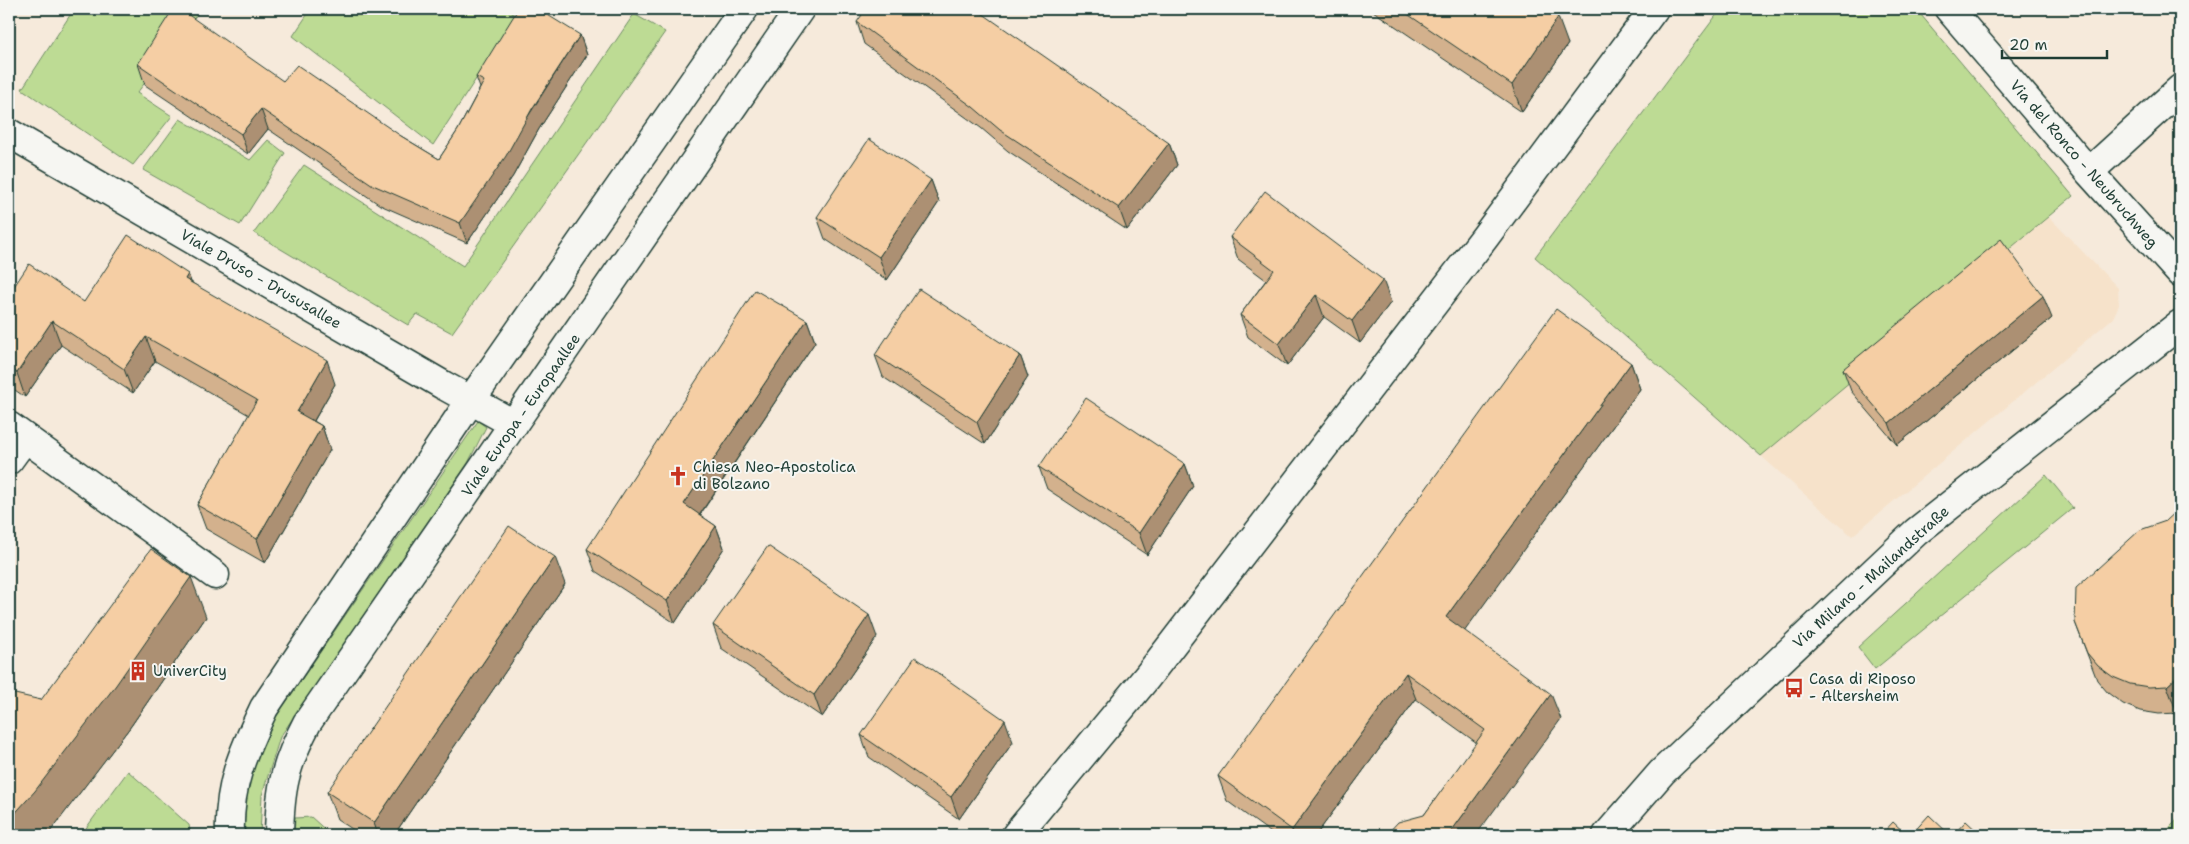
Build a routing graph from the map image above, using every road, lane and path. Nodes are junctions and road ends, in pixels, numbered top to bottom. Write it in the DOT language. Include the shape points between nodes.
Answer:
graph roads {
  1 [pos="744,9"];
  2 [pos="800,9"];
  3 [pos="1654,9"];
  4 [pos="1949,9"];
  5 [pos="2180,89"];
  6 [pos="9,133"];
  7 [pos="2089,172"];
  8 [pos="2180,273"];
  9 [pos="2180,324"];
  10 [pos="471,400"];
  11 [pos="514,424"];
  12 [pos="17,432"];
  13 [pos="9,460"];
  14 [pos="215,575"];
  15 [pos="230,835"];
  16 [pos="279,835"];
  17 [pos="1016,835"];
  18 [pos="1607,835"];
  1 -- 10 [label="street"];
  2 -- 11 [label="street, Viale Europa - Europaallee"];
  3 -- 17 [label="street" via="1485,237 1147,677"];
  4 -- 7 [label="street, Via del Ronco - Neubruchweg"];
  5 -- 7 [label="street"];
  6 -- 10 [label="street, Viale Druso - Drususallee"];
  7 -- 8 [label="street, Via del Ronco - Neubruchweg"];
  9 -- 18 [label="street, Via Milano - Mailandstraße" via="1916,532 1662,772"];
  10 -- 11 [label="street, Viale Druso - Drususallee"];
  10 -- 15 [label="street" via="264,708 245,747 233,785"];
  11 -- 16 [label="street, Viale Europa - Europaallee" via="307,723 290,756 280,799"];
  12 -- 13 [label="street"];
  12 -- 14 [label="street"];
}
